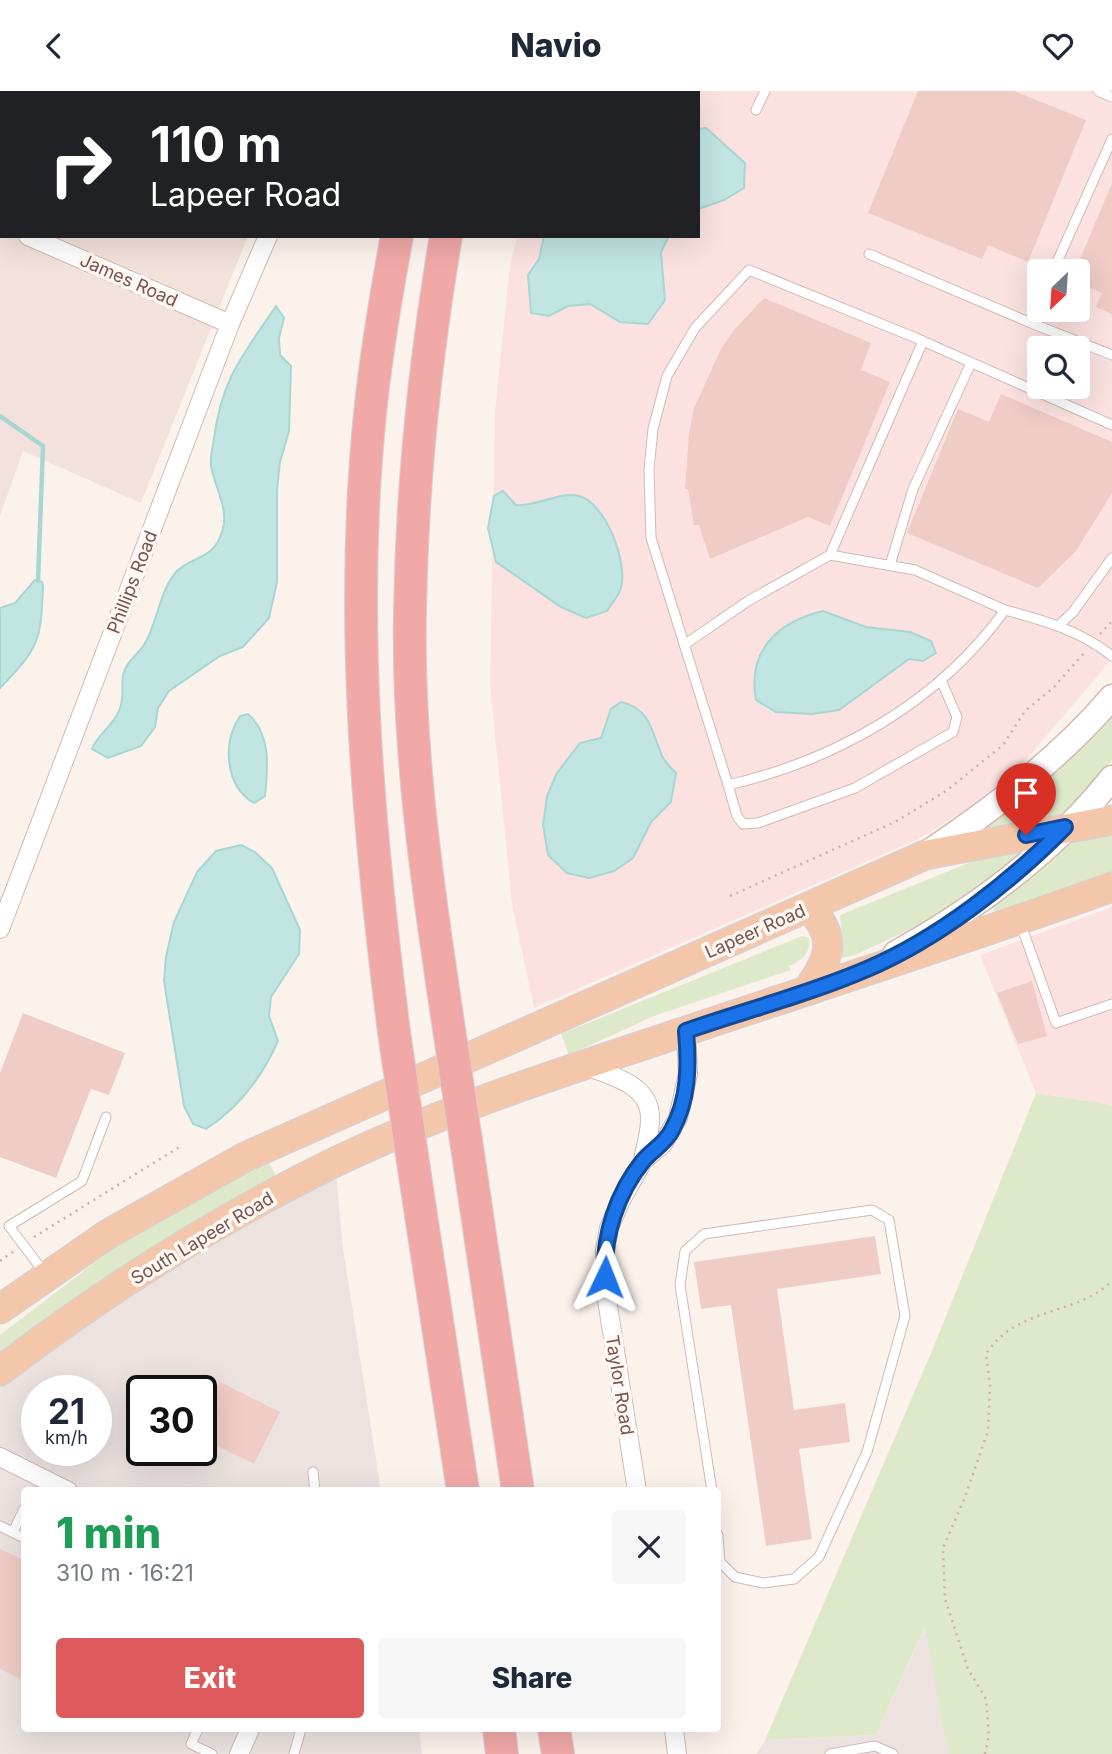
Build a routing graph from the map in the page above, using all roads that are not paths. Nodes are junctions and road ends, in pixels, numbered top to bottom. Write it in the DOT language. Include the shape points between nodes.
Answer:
graph roads {
  1 [pos="765,91"];
  2 [pos="1098,91"];
  3 [pos="1112,97"];
  4 [pos="756,110"];
  5 [pos="1112,139"];
  6 [pos="33,238"];
  7 [pos="267,238"];
  8 [pos="397,238"];
  9 [pos="446,238"];
  10 [pos="869,254"];
  11 [pos="1058,259"];
  12 [pos="1031,323"];
  13 [pos="230,324"];
  14 [pos="923,341"];
  15 [pos="1112,355"];
  16 [pos="971,363"];
  17 [pos="1112,425"];
  18 [pos="830,555"];
  19 [pos="1112,558"];
  20 [pos="890,565"];
  21 [pos="1005,610"];
  22 [pos="1058,627"];
  23 [pos="684,645"];
  24 [pos="1112,656"];
  25 [pos="941,680"];
  26 [pos="1112,697"];
  27 [pos="1112,778"];
  28 [pos="728,785"];
  29 [pos="1112,820"];
  30 [pos="1065,827"];
  31 [pos="925,855"];
  32 [pos="1112,887"];
  33 [pos="809,908"];
  34 [pos="1019,921"];
  35 [pos="0,929"];
  36 [pos="868,969"];
  37 [pos="807,990"];
  38 [pos="1112,1005"];
  39 [pos="686,1031"];
  40 [pos="583,1065"];
  41 [pos="106,1117"];
  42 [pos="643,1161"];
  43 [pos="46,1275"];
  44 [pos="0,1308"];
  45 [pos="0,1371"];
  46 [pos="0,1457"];
  47 [pos="313,1472"];
  48 [pos="56,1487"];
  49 [pos="315,1487"];
  50 [pos="462,1487"];
  51 [pos="517,1487"];
  52 [pos="636,1487"];
  53 [pos="711,1487"];
  54 [pos="21,1512"];
  55 [pos="4,1529"];
  56 [pos="21,1537"];
  57 [pos="721,1563"];
  58 [pos="197,1732"];
  59 [pos="249,1732"];
  60 [pos="300,1732"];
  61 [pos="499,1732"];
  62 [pos="554,1732"];
  63 [pos="674,1732"];
  64 [pos="845,1753"];
  65 [pos="212,1754"];
  66 [pos="239,1754"];
  67 [pos="295,1754"];
  68 [pos="502,1754"];
  69 [pos="558,1754"];
  70 [pos="677,1754"];
  71 [pos="830,1754"];
  72 [pos="893,1754"];
  1 -- 4 [label="lane"];
  2 -- 3 [label="lane"];
  5 -- 11 [label="lane"];
  6 -- 13 [label="street, James Road"];
  7 -- 13 [label="street, Phillips Road"];
  8 -- 50 [label="highway, bridge" via="370,416 361,644 378,911"];
  9 -- 51 [label="highway, bridge" via="418,432 410,611 421,820"];
  10 -- 12 [label="lane"];
  12 -- 15 [label="lane"];
  13 -- 35 [label="street, Phillips Road"];
  14 -- 16 [label="lane"];
  14 -- 18 [label="lane"];
  14 -- 23 [label="lane" via="749,270 695,328 667,376 653,429 649,469 652,538"];
  16 -- 17 [label="lane"];
  16 -- 20 [label="lane" via="913,489"];
  18 -- 20 [label="lane"];
  18 -- 23 [label="lane" via="748,601"];
  19 -- 22 [label="lane"];
  20 -- 21 [label="lane" via="915,571"];
  21 -- 22 [label="lane"];
  21 -- 25 [label="lane" via="982,642"];
  22 -- 24 [label="lane" via="1094,641"];
  23 -- 28 [label="lane"];
  25 -- 28 [label="lane" via="834,750 771,775"];
  25 -- 28 [label="lane" via="957,717 953,732 855,788 758,823 743,824"];
  26 -- 31 [label="main road" via="1035,774"];
  27 -- 30 [label="main road"];
  29 -- 30 [label="main road, Lapeer Road"];
  30 -- 31 [label="main road, Lapeer Road"];
  30 -- 36 [label="main road" via="982,899"];
  31 -- 33 [label="main road, Lapeer Road"];
  32 -- 34 [label="main road"];
  33 -- 37 [label="main road" via="828,937 823,963"];
  33 -- 43 [label="main road, Lapeer Road" via="293,1134 174,1194"];
  34 -- 36 [label="main road"];
  34 -- 38 [label="lane" via="1056,1023"];
  36 -- 37 [label="main road"];
  37 -- 39 [label="main road"];
  39 -- 40 [label="main road"];
  39 -- 42 [label="street, Taylor Road" via="688,1066 682,1107 663,1144"];
  40 -- 42 [label="street, Taylor Road" via="622,1080 643,1096 650,1118"];
  40 -- 45 [label="main road, South Lapeer Road" via="416,1127 328,1166 231,1218 90,1305"];
  41 -- 43 [label="lane" via="82,1181 9,1226"];
  42 -- 52 [label="street, Taylor Road" via="616,1208 605,1259"];
  43 -- 44 [label="main road"];
  46 -- 48 [label="street"];
  47 -- 49 [label="lane"];
  53 -- 57 [label="lane" via="680,1285 685,1251 704,1234 872,1210 889,1220 905,1316 867,1452 819,1557 794,1579 763,1583 735,1577"];
  54 -- 55 [label="lane"];
  55 -- 56 [label="lane"];
  58 -- 65 [label="lane" via="191,1744"];
  59 -- 66 [label="street"];
  60 -- 67 [label="lane"];
  61 -- 68 [label="highway"];
  62 -- 69 [label="highway"];
  63 -- 70 [label="street"];
  64 -- 71 [label="lane"];
  64 -- 72 [label="lane" via="875,1746"];
}
